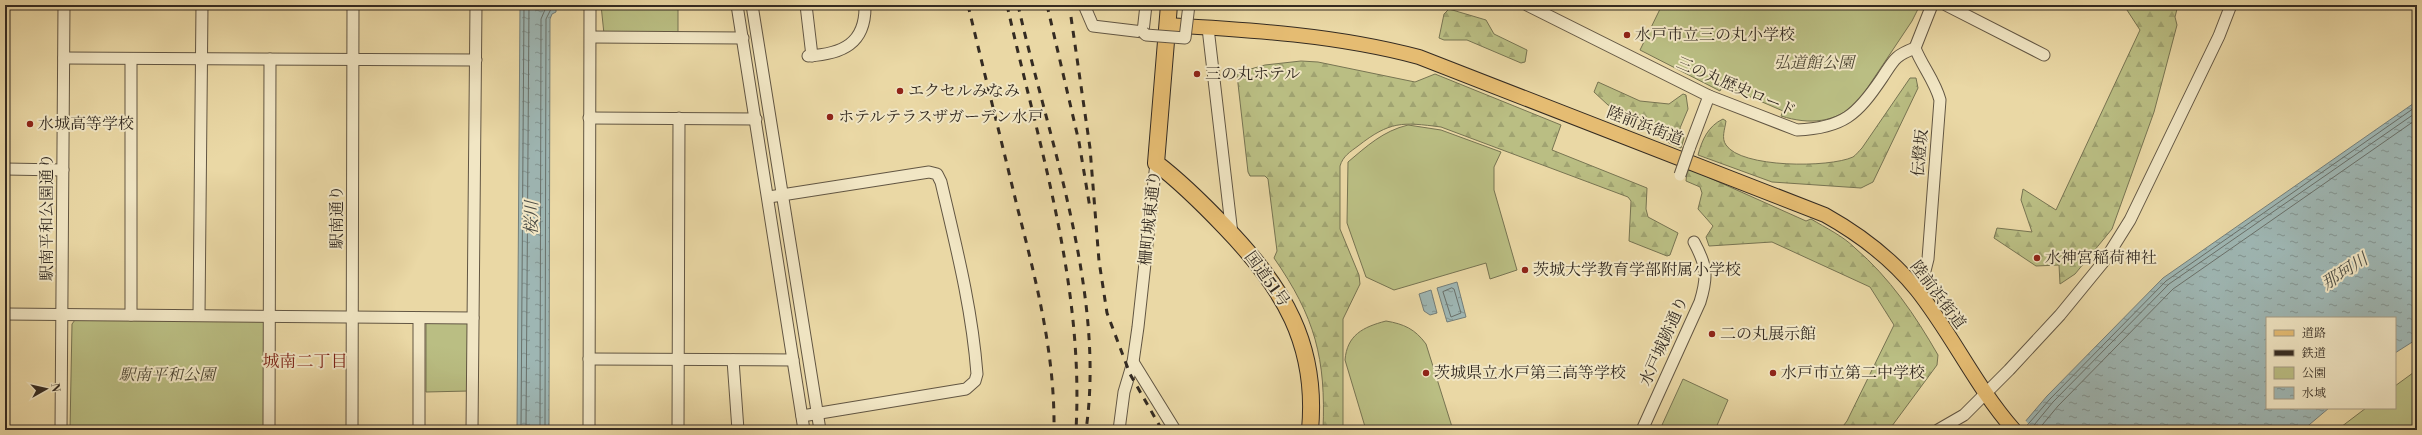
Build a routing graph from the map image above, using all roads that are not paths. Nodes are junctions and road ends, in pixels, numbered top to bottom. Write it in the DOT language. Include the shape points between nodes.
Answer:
graph roads {
  1 [pos="64,5"];
  2 [pos="202,5"];
  3 [pos="354,5"];
  4 [pos="476,5"];
  5 [pos="590,5"];
  6 [pos="737,5"];
  7 [pos="752,5"];
  8 [pos="806,5"];
  9 [pos="865,5"];
  10 [pos="1084,5"];
  11 [pos="1146,5"];
  12 [pos="1169,5"];
  13 [pos="1189,5"];
  14 [pos="1527,5"];
  15 [pos="1932,5"];
  16 [pos="1946,5"];
  17 [pos="2231,5"];
  18 [pos="1167,25"];
  19 [pos="1208,28"];
  20 [pos="1150,36"];
  21 [pos="591,37"];
  22 [pos="743,38"];
  23 [pos="1915,48"];
  24 [pos="2044,55"];
  25 [pos="64,58"];
  26 [pos="131,59"];
  27 [pos="201,59"];
  28 [pos="270,59"];
  29 [pos="354,60"];
  30 [pos="476,60"];
  31 [pos="1710,96"];
  32 [pos="589,118"];
  33 [pos="678,118"];
  34 [pos="756,119"];
  35 [pos="1156,163"];
  36 [pos="5,169"];
  37 [pos="63,170"];
  38 [pos="1680,176"];
  39 [pos="783,195"];
  40 [pos="769,197"];
  41 [pos="1232,234"];
  42 [pos="1694,242"];
  43 [pos="1916,289"];
  44 [pos="5,314"];
  45 [pos="62,315"];
  46 [pos="131,315"];
  47 [pos="199,316"];
  48 [pos="269,316"];
  49 [pos="352,317"];
  50 [pos="419,318"];
  51 [pos="473,318"];
  52 [pos="588,359"];
  53 [pos="678,360"];
  54 [pos="733,360"];
  55 [pos="793,360"];
  56 [pos="1133,362"];
  57 [pos="1985,393"];
  58 [pos="818,414"];
  59 [pos="802,416"];
  60 [pos="2012,428"];
  61 [pos="62,430"];
  62 [pos="269,430"];
  63 [pos="352,430"];
  64 [pos="419,430"];
  65 [pos="472,430"];
  66 [pos="589,430"];
  67 [pos="678,430"];
  68 [pos="738,430"];
  69 [pos="804,430"];
  70 [pos="820,430"];
  71 [pos="1119,430"];
  72 [pos="1175,430"];
  73 [pos="1310,430"];
  74 [pos="1642,430"];
  75 [pos="1938,430"];
  1 -- 25 [label="street, 駅南平和公園通り"];
  2 -- 27 [label="street"];
  3 -- 29 [label="street, 駅南通り"];
  4 -- 30 [label="street"];
  5 -- 21 [label="street"];
  6 -- 22 [label="street"];
  7 -- 39 [label="street"];
  8 -- 9 [label="street" via="810,56 834,54 850,45 862,27"];
  10 -- 20 [label="street" via="1093,26"];
  11 -- 20 [label="street"];
  12 -- 18 [label="highway, 柵町城東通り"];
  13 -- 20 [label="street, bridge" via="1185,38"];
  14 -- 31 [label="street, 三の丸歴史ロード"];
  15 -- 23 [label="street"];
  16 -- 24 [label="street"];
  17 -- 57 [label="street" via="2219,36 2118,240 2060,315"];
  18 -- 19 [label="main road, 陸前浜街道"];
  18 -- 35 [label="highway, 柵町城東通り"];
  19 -- 41 [label="street"];
  19 -- 43 [label="main road, 陸前浜街道" via="1354,41 1419,57 1453,69 1825,215 1867,242"];
  21 -- 22 [label="street"];
  21 -- 32 [label="street"];
  22 -- 34 [label="street"];
  23 -- 31 [label="street, 三の丸歴史ロード" via="1897,56 1852,115 1835,124 1797,130"];
  23 -- 43 [label="street, 伝燈坂" via="1940,100 1928,259"];
  25 -- 26 [label="street"];
  25 -- 37 [label="street, 駅南平和公園通り"];
  26 -- 27 [label="street"];
  26 -- 46 [label="street"];
  27 -- 28 [label="street"];
  27 -- 47 [label="street"];
  28 -- 29 [label="street"];
  28 -- 48 [label="street"];
  29 -- 30 [label="street"];
  29 -- 49 [label="street, 駅南通り"];
  30 -- 51 [label="street"];
  31 -- 38 [label="street, bridge"];
  32 -- 33 [label="street"];
  32 -- 52 [label="street"];
  33 -- 34 [label="street"];
  33 -- 53 [label="street"];
  34 -- 40 [label="street"];
  35 -- 41 [label="highway, 国道51号" via="1180,182"];
  35 -- 56 [label="street, 柵町城東通り"];
  36 -- 37 [label="street"];
  37 -- 45 [label="street, 駅南平和公園通り"];
  39 -- 40 [label="street"];
  39 -- 58 [label="street"];
  39 -- 58 [label="street" via="929,172 937,174 964,278 972,326 977,374 975,381 966,388"];
  40 -- 55 [label="street"];
  41 -- 73 [label="highway, 国道51号" via="1270,277 1288,306 1296,326 1306,355 1310,379"];
  42 -- 74 [label="street, 水戸城跡通り" via="1704,260 1705,285 1700,302"];
  43 -- 57 [label="main road, 陸前浜街道"];
  44 -- 45 [label="street"];
  45 -- 46 [label="street"];
  45 -- 61 [label="street, 駅南平和公園通り"];
  46 -- 47 [label="street"];
  47 -- 48 [label="street"];
  48 -- 49 [label="street"];
  48 -- 62 [label="street"];
  49 -- 50 [label="street"];
  49 -- 63 [label="street, 駅南通り"];
  50 -- 51 [label="street"];
  50 -- 64 [label="street"];
  51 -- 65 [label="street"];
  52 -- 53 [label="street"];
  52 -- 66 [label="street"];
  53 -- 54 [label="street"];
  53 -- 67 [label="street"];
  54 -- 55 [label="street"];
  54 -- 68 [label="street"];
  55 -- 59 [label="street"];
  56 -- 71 [label="street, 柵町城東通り" via="1124,392"];
  56 -- 72 [label="street"];
  57 -- 60 [label="main road, 陸前浜街道"];
  57 -- 75 [label="street" via="1964,414"];
  58 -- 59 [label="street"];
  58 -- 70 [label="street"];
  59 -- 69 [label="street"];
}
